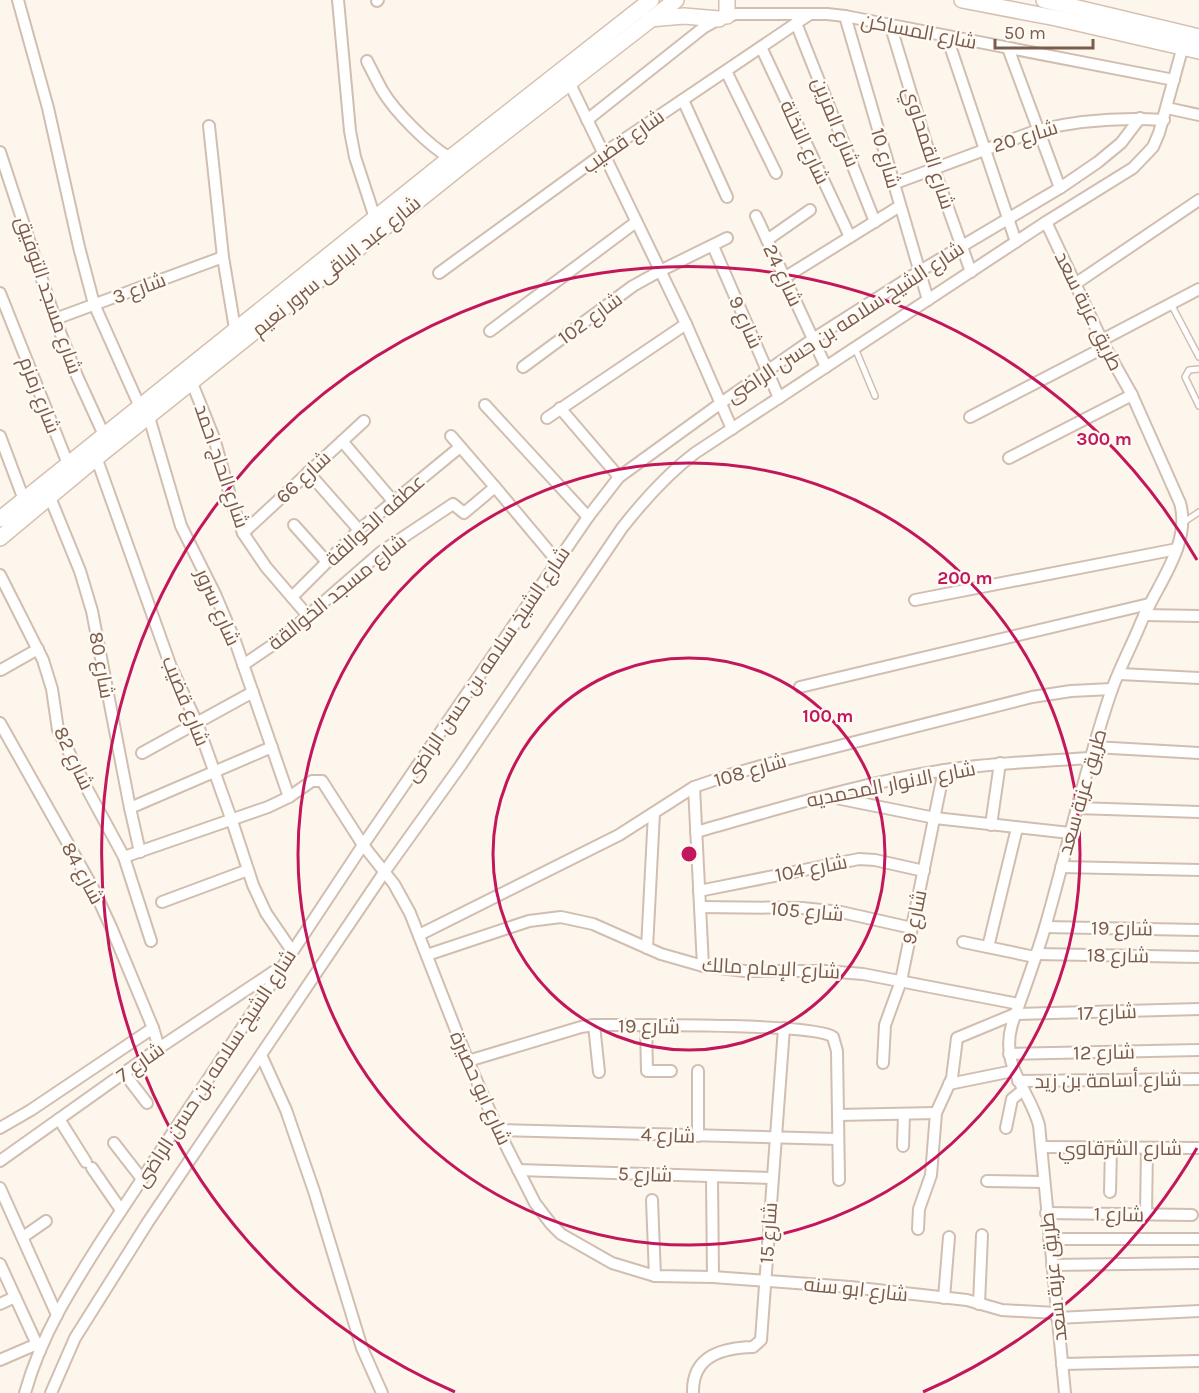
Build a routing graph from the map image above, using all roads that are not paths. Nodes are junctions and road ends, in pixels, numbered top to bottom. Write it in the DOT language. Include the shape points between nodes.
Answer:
graph roads {
  1 [pos="18,0"];
  2 [pos="338,0"];
  3 [pos="651,0"];
  4 [pos="676,0"];
  5 [pos="727,0"];
  6 [pos="962,0"];
  7 [pos="1044,0"];
  8 [pos="1072,3"];
  9 [pos="810,14"];
  10 [pos="845,16"];
  11 [pos="723,17"];
  12 [pos="650,19"];
  13 [pos="796,23"];
  14 [pos="890,24"];
  15 [pos="946,37"];
  16 [pos="1199,37"];
  17 [pos="1183,46"];
  18 [pos="761,47"];
  19 [pos="1008,48"];
  20 [pos="1199,51"];
  21 [pos="367,61"];
  22 [pos="726,71"];
  23 [pos="1174,80"];
  24 [pos="570,84"];
  25 [pos="683,100"];
  26 [pos="1167,108"];
  27 [pos="1199,116"];
  28 [pos="1140,118"];
  29 [pos="587,120"];
  30 [pos="1164,120"];
  31 [pos="209,126"];
  32 [pos="1038,130"];
  33 [pos="985,149"];
  34 [pos="0,152"];
  35 [pos="604,153"];
  36 [pos="450,158"];
  37 [pos="934,169"];
  38 [pos="776,173"];
  39 [pos="893,184"];
  40 [pos="1060,188"];
  41 [pos="727,197"];
  42 [pos="1199,200"];
  43 [pos="900,206"];
  44 [pos="810,210"];
  45 [pos="756,216"];
  46 [pos="375,218"];
  47 [pos="1009,218"];
  48 [pos="636,222"];
  49 [pos="875,222"];
  50 [pos="1046,222"];
  51 [pos="850,237"];
  52 [pos="727,238"];
  53 [pos="767,240"];
  54 [pos="1016,242"];
  55 [pos="963,245"];
  56 [pos="713,246"];
  57 [pos="223,257"];
  58 [pos="921,270"];
  59 [pos="660,271"];
  60 [pos="971,272"];
  61 [pos="439,273"];
  62 [pos="784,278"];
  63 [pos="1075,284"];
  64 [pos="1199,289"];
  65 [pos="0,292"];
  66 [pos="928,300"];
  67 [pos="94,304"];
  68 [pos="1171,304"];
  69 [pos="55,319"];
  70 [pos="686,324"];
  71 [pos="235,329"];
  72 [pos="490,331"];
  73 [pos="813,339"];
  74 [pos="1103,344"];
  75 [pos="855,348"];
  76 [pos="1199,357"];
  77 [pos="523,367"];
  78 [pos="826,367"];
  79 [pos="1199,369"];
  80 [pos="768,371"];
  81 [pos="189,375"];
  82 [pos="1132,395"];
  83 [pos="875,396"];
  84 [pos="779,398"];
  85 [pos="721,403"];
  86 [pos="485,405"];
  87 [pos="1199,406"];
  88 [pos="560,408"];
  89 [pos="144,412"];
  90 [pos="970,417"];
  91 [pos="547,418"];
  92 [pos="364,421"];
  93 [pos="732,429"];
  94 [pos="104,435"];
  95 [pos="0,436"];
  96 [pos="452,436"];
  97 [pos="342,441"];
  98 [pos="460,447"];
  99 [pos="93,452"];
  100 [pos="1009,458"];
  101 [pos="68,465"];
  102 [pos="308,472"];
  103 [pos="619,477"];
  104 [pos="495,487"];
  105 [pos="47,490"];
  106 [pos="24,500"];
  107 [pos="393,501"];
  108 [pos="1199,512"];
  109 [pos="588,517"];
  110 [pos="0,519"];
  111 [pos="1184,522"];
  112 [pos="294,525"];
  113 [pos="358,530"];
  114 [pos="243,533"];
  115 [pos="0,538"];
  116 [pos="1177,549"];
  117 [pos="557,561"];
  118 [pos="327,562"];
  119 [pos="0,575"];
  120 [pos="292,597"];
  121 [pos="915,600"];
  122 [pos="1149,604"];
  123 [pos="1144,615"];
  124 [pos="308,616"];
  125 [pos="1199,616"];
  126 [pos="38,649"];
  127 [pos="243,665"];
  128 [pos="1,670"];
  129 [pos="1119,674"];
  130 [pos="1199,678"];
  131 [pos="800,687"];
  132 [pos="1112,689"];
  133 [pos="253,692"];
  134 [pos="0,723"];
  135 [pos="197,723"];
  136 [pos="272,747"];
  137 [pos="1093,752"];
  138 [pos="142,753"];
  139 [pos="1199,753"];
  140 [pos="1000,763"];
  141 [pos="944,770"];
  142 [pos="215,773"];
  143 [pos="694,787"];
  144 [pos="825,795"];
  145 [pos="289,798"];
  146 [pos="130,808"];
  147 [pos="1077,808"];
  148 [pos="1199,812"];
  149 [pos="654,813"];
  150 [pos="935,818"];
  151 [pos="232,821"];
  152 [pos="991,825"];
  153 [pos="1017,828"];
  154 [pos="696,832"];
  155 [pos="1070,833"];
  156 [pos="363,845"];
  157 [pos="140,852"];
  158 [pos="124,857"];
  159 [pos="1061,867"];
  160 [pos="248,870"];
  161 [pos="1199,870"];
  162 [pos="924,871"];
  163 [pos="385,872"];
  164 [pos="699,891"];
  165 [pos="162,902"];
  166 [pos="700,907"];
  167 [pos="1045,927"];
  168 [pos="912,928"];
  169 [pos="1199,930"];
  170 [pos="419,934"];
  171 [pos="151,941"];
  172 [pos="963,942"];
  173 [pos="988,947"];
  174 [pos="647,948"];
  175 [pos="292,951"];
  176 [pos="1036,955"];
  177 [pos="427,956"];
  178 [pos="1199,957"];
  179 [pos="282,966"];
  180 [pos="703,966"];
  181 [pos="901,981"];
  182 [pos="1017,1009"];
  183 [pos="1199,1009"];
  184 [pos="594,1025"];
  185 [pos="646,1026"];
  186 [pos="153,1028"];
  187 [pos="784,1028"];
  188 [pos="159,1048"];
  189 [pos="1199,1050"];
  190 [pos="1009,1054"];
  191 [pos="261,1055"];
  192 [pos="468,1061"];
  193 [pos="883,1063"];
  194 [pos="671,1071"];
  195 [pos="698,1071"];
  196 [pos="599,1072"];
  197 [pos="124,1073"];
  198 [pos="1199,1079"];
  199 [pos="1018,1081"];
  200 [pos="949,1084"];
  201 [pos="147,1103"];
  202 [pos="936,1113"];
  203 [pos="904,1114"];
  204 [pos="838,1115"];
  205 [pos="59,1119"];
  206 [pos="0,1128"];
  207 [pos="1006,1128"];
  208 [pos="498,1130"];
  209 [pos="698,1136"];
  210 [pos="774,1138"];
  211 [pos="838,1139"];
  212 [pos="114,1143"];
  213 [pos="903,1146"];
  214 [pos="1042,1147"];
  215 [pos="1111,1148"];
  216 [pos="1147,1148"];
  217 [pos="1199,1148"];
  218 [pos="0,1161"];
  219 [pos="518,1170"];
  220 [pos="712,1177"];
  221 [pos="772,1178"];
  222 [pos="142,1179"];
  223 [pos="839,1180"];
  224 [pos="987,1181"];
  225 [pos="1044,1182"];
  226 [pos="0,1188"];
  227 [pos="1110,1192"];
  228 [pos="652,1200"];
  229 [pos="121,1210"];
  230 [pos="1046,1213"];
  231 [pos="1146,1214"];
  232 [pos="1192,1215"];
  233 [pos="46,1221"];
  234 [pos="918,1229"];
  235 [pos="982,1236"];
  236 [pos="23,1237"];
  237 [pos="949,1237"];
  238 [pos="1049,1239"];
  239 [pos="1199,1239"];
  240 [pos="1199,1263"];
  241 [pos="0,1264"];
  242 [pos="1052,1265"];
  243 [pos="655,1276"];
  244 [pos="713,1277"];
  245 [pos="765,1281"];
  246 [pos="15,1297"];
  247 [pos="944,1298"];
  248 [pos="0,1304"];
  249 [pos="979,1304"];
  250 [pos="1199,1311"];
  251 [pos="57,1315"];
  252 [pos="1057,1315"];
  253 [pos="38,1348"];
  254 [pos="0,1360"];
  255 [pos="1199,1361"];
  256 [pos="1062,1364"];
  257 [pos="25,1393"];
  258 [pos="51,1393"];
  259 [pos="382,1393"];
  260 [pos="693,1393"];
  261 [pos="1065,1393"];
  1 -- 67 [label="street, شارع سرور"];
  2 -- 46 [label="street" via="350,130"];
  3 -- 36 [label="street, شارع عبد الباقى سرور نعيم"];
  4 -- 12 [label="street, شارع عبد الباقى سرور نعيم"];
  5 -- 11 [label="street"];
  6 -- 17 [label="street"];
  7 -- 8 [label="street"];
  8 -- 16 [label="street"];
  9 -- 10 [label="street, شارع المساكن"];
  9 -- 11 [label="street, شارع المساكن"];
  9 -- 13 [label="street, شارع قضيب"];
  10 -- 14 [label="street, شارع المساكن"];
  10 -- 39 [label="street, شارع 10"];
  11 -- 12 [label="street"];
  11 -- 29 [label="street, شارع المساكن" via="703,28"];
  12 -- 24 [label="street, شارع عبد الباقى سرور نعيم"];
  13 -- 18 [label="street, شارع قضيب"];
  13 -- 49 [label="street, شارع المزين"];
  14 -- 15 [label="street, شارع المساكن"];
  14 -- 37 [label="street, شارع القمحاوي"];
  15 -- 19 [label="street, شارع المساكن"];
  15 -- 33 [label="street"];
  17 -- 20 [label="street"];
  17 -- 23 [label="street, شارع الشيخ سلامه بن حسن الراضى"];
  18 -- 22 [label="street, شارع قضيب"];
  18 -- 51 [label="street, شارع النخلة"];
  19 -- 23 [label="street, شارع المساكن"];
  19 -- 32 [label="street"];
  21 -- 36 [label="street" via="383,92"];
  22 -- 25 [label="street, شارع قضيب"];
  22 -- 38 [label="street"];
  23 -- 26 [label="street, شارع الشيخ سلامه بن حسن الراضى"];
  24 -- 29 [label="street"];
  24 -- 81 [label="street, شارع عبد الباقى سرور نعيم"];
  25 -- 35 [label="street, شارع قضيب"];
  25 -- 41 [label="street"];
  26 -- 27 [label="street"];
  26 -- 30 [label="street, شارع الشيخ سلامه بن حسن الراضى"];
  28 -- 30 [label="street, شارع 20"];
  28 -- 32 [label="street, شارع 20" via="1099,119"];
  28 -- 40 [label="street, شارع الشيخ سلامه بن حسن الراضى" via="1110,153"];
  29 -- 35 [label="street"];
  30 -- 50 [label="street, شارع الشيخ سلامه بن حسن الراضى" via="1153,147 1133,168"];
  31 -- 57 [label="street"];
  32 -- 33 [label="street, شارع 20"];
  32 -- 40 [label="street"];
  33 -- 37 [label="street, شارع 20"];
  33 -- 47 [label="street"];
  34 -- 69 [label="street, شارع مسجد التوفيق"];
  35 -- 48 [label="street"];
  35 -- 61 [label="street, شارع قضيب"];
  36 -- 46 [label="street, شارع عبد الباقى سرور نعيم"];
  37 -- 39 [label="street, شارع 20"];
  37 -- 55 [label="street, شارع القمحاوي"];
  39 -- 43 [label="street, شارع 10"];
  40 -- 47 [label="street, شارع الشيخ سلامه بن حسن الراضى"];
  42 -- 63 [label="street"];
  43 -- 49 [label="street"];
  43 -- 58 [label="street, شارع 10"];
  44 -- 53 [label="street"];
  45 -- 53 [label="street, شارع 24"];
  46 -- 71 [label="street, شارع عبد الباقى سرور نعيم"];
  47 -- 54 [label="street"];
  47 -- 55 [label="street, شارع الشيخ سلامه بن حسن الراضى"];
  48 -- 59 [label="street"];
  48 -- 72 [label="street"];
  49 -- 51 [label="street"];
  50 -- 54 [label="street, شارع الشيخ سلامه بن حسن الراضى"];
  50 -- 63 [label="street, طريق عزبة سعد"];
  51 -- 62 [label="street"];
  52 -- 56 [label="street, شارع 102"];
  53 -- 62 [label="street, شارع 24"];
  54 -- 60 [label="street, شارع الشيخ سلامه بن حسن الراضى"];
  55 -- 58 [label="street, شارع الشيخ سلامه بن حسن الراضى"];
  55 -- 60 [label="street, شارع القمحاوي"];
  56 -- 59 [label="street, شارع 102"];
  56 -- 80 [label="street, شارع 9"];
  57 -- 67 [label="street, شارع 3"];
  57 -- 71 [label="street"];
  58 -- 66 [label="street, شارع 10"];
  58 -- 73 [label="street, شارع الشيخ سلامه بن حسن الراضى"];
  59 -- 70 [label="street"];
  59 -- 77 [label="street, شارع 102" via="633,286"];
  60 -- 66 [label="street, شارع الشيخ سلامه بن حسن الراضى"];
  62 -- 73 [label="street, شارع 24"];
  63 -- 74 [label="street, طريق عزبة سعد"];
  64 -- 68 [label="street"];
  65 -- 101 [label="street, شارع زمزم"];
  66 -- 75 [label="street, شارع الشيخ سلامه بن حسن الراضى"];
  67 -- 69 [label="street, شارع 3"];
  67 -- 89 [label="street, شارع سرور"];
  68 -- 74 [label="street"];
  68 -- 76 [label="lane"];
  69 -- 94 [label="street, شارع مسجد التوفيق"];
  70 -- 85 [label="street"];
  70 -- 88 [label="street"];
  71 -- 81 [label="street, شارع عبد الباقى سرور نعيم"];
  73 -- 78 [label="street, شارع 24"];
  73 -- 80 [label="street, شارع الشيخ سلامه بن حسن الراضى"];
  74 -- 82 [label="street, طريق عزبة سعد"];
  74 -- 90 [label="street"];
  75 -- 78 [label="street, شارع الشيخ سلامه بن حسن الراضى"];
  75 -- 83 [label="lane"];
  78 -- 84 [label="street, شارع الشيخ سلامه بن حسن الراضى"];
  79 -- 87 [label="lane" via="1189,370 1185,377"];
  80 -- 84 [label="street, شارع 9"];
  80 -- 85 [label="street, شارع الشيخ سلامه بن حسن الراضى"];
  81 -- 89 [label="street, شارع عبد الباقى سرور نعيم"];
  81 -- 114 [label="street, شارع الحاج احمد" via="214,438"];
  82 -- 100 [label="street"];
  82 -- 111 [label="street, طريق عزبة سعد" via="1180,503"];
  84 -- 93 [label="street, شارع الشيخ سلامه بن حسن الراضى"];
  85 -- 93 [label="street"];
  85 -- 103 [label="street, شارع الشيخ سلامه بن حسن الراضى"];
  86 -- 109 [label="street"];
  88 -- 91 [label="street"];
  88 -- 103 [label="street"];
  89 -- 94 [label="street, شارع عبد الباقى سرور نعيم"];
  89 -- 99 [label="street, شارع عبد الباقى سرور نعيم"];
  89 -- 127 [label="street, شارع سرور" via="181,526 226,617"];
  92 -- 97 [label="street, شارع 66"];
  93 -- 163 [label="street, شارع الشيخ سلامه بن حسن الراضى" via="676,468 622,528"];
  94 -- 99 [label="street, شارع عبد الباقى سرور نعيم"];
  95 -- 106 [label="street"];
  96 -- 98 [label="street"];
  97 -- 102 [label="street, شارع 66"];
  97 -- 107 [label="street"];
  98 -- 104 [label="street"];
  98 -- 107 [label="street, عطفه الخوالقة"];
  99 -- 101 [label="street, شارع عبد الباقى سرور نعيم"];
  99 -- 105 [label="street, شارع عبد الباقى سرور نعيم"];
  99 -- 135 [label="street, شارع قضيب" via="171,667"];
  101 -- 105 [label="street, شارع عبد الباقى سرور نعيم"];
  102 -- 113 [label="street"];
  102 -- 114 [label="street, شارع 66"];
  103 -- 109 [label="street, شارع الشيخ سلامه بن حسن الراضى"];
  104 -- 117 [label="street"];
  104 -- 124 [label="street, شارع مسجد الخوالقة" via="464,513 453,504 387,548"];
  105 -- 106 [label="street, شارع عبد الباقى سرور نعيم"];
  105 -- 115 [label="street, شارع عبد الباقى سرور نعيم"];
  105 -- 146 [label="street, شارع 80" via="92,611"];
  106 -- 110 [label="street, شارع عبد الباقى سرور نعيم"];
  107 -- 113 [label="street, عطفه الخوالقة"];
  108 -- 111 [label="lane"];
  109 -- 117 [label="street, شارع الشيخ سلامه بن حسن الراضى"];
  111 -- 116 [label="street, طريق عزبة سعد"];
  112 -- 118 [label="street"];
  113 -- 118 [label="street, عطفه الخوالقة"];
  114 -- 120 [label="street, شارع الحاج احمد"];
  116 -- 121 [label="street"];
  116 -- 122 [label="street, طريق عزبة سعد"];
  117 -- 156 [label="street, شارع الشيخ سلامه بن حسن الراضى"];
  118 -- 120 [label="street, عطفه الخوالقة"];
  119 -- 126 [label="street, شارع 82"];
  120 -- 124 [label="street, شارع الحاج احمد"];
  122 -- 123 [label="street, طريق عزبة سعد"];
  122 -- 131 [label="street"];
  123 -- 125 [label="street"];
  123 -- 129 [label="street, طريق عزبة سعد"];
  124 -- 127 [label="street, شارع مسجد الخوالقة"];
  126 -- 128 [label="street"];
  126 -- 158 [label="street, شارع 82" via="49,675 62,739"];
  127 -- 133 [label="street, شارع سرور"];
  129 -- 130 [label="street"];
  129 -- 132 [label="street, طريق عزبة سعد"];
  132 -- 137 [label="street, طريق عزبة سعد"];
  132 -- 143 [label="street, شارع 108" via="1032,697 759,766"];
  133 -- 135 [label="street"];
  133 -- 136 [label="street, شارع سرور"];
  134 -- 186 [label="street, شارع 84" via="93,888"];
  135 -- 138 [label="street"];
  135 -- 142 [label="street, شارع قضيب"];
  136 -- 142 [label="street"];
  136 -- 145 [label="street, شارع سرور"];
  137 -- 139 [label="street, شارع الانوار المحمديه"];
  137 -- 140 [label="street, شارع الانوار المحمديه"];
  137 -- 147 [label="street, طريق عزبة سعد"];
  140 -- 141 [label="street, شارع الانوار المحمديه"];
  140 -- 152 [label="street"];
  141 -- 144 [label="street, شارع الانوار المحمديه"];
  141 -- 150 [label="street, شارع 9"];
  142 -- 146 [label="street"];
  142 -- 151 [label="street, شارع قضيب"];
  143 -- 149 [label="street, شارع 108"];
  143 -- 154 [label="street"];
  144 -- 150 [label="street"];
  144 -- 154 [label="street, شارع الانوار المحمديه"];
  145 -- 151 [label="street"];
  145 -- 156 [label="street, شارع ابو حصيرة" via="312,781 322,781"];
  146 -- 157 [label="street, شارع 80"];
  147 -- 148 [label="street"];
  147 -- 155 [label="street, طريق عزبة سعد"];
  149 -- 170 [label="street, شارع 108" via="619,835"];
  149 -- 174 [label="street"];
  150 -- 152 [label="street"];
  150 -- 162 [label="street, شارع 9"];
  151 -- 157 [label="street"];
  151 -- 160 [label="street, شارع قضيب"];
  152 -- 153 [label="street"];
  153 -- 155 [label="street"];
  153 -- 173 [label="street"];
  154 -- 164 [label="street"];
  155 -- 159 [label="street, طريق عزبة سعد"];
  156 -- 163 [label="street, شارع ابو حصيرة"];
  156 -- 175 [label="street, شارع الشيخ سلامه بن حسن الراضى"];
  157 -- 158 [label="street"];
  158 -- 171 [label="street, شارع 82"];
  159 -- 161 [label="street"];
  159 -- 167 [label="street, طريق عزبة سعد"];
  160 -- 165 [label="street"];
  160 -- 175 [label="street, شارع قضيب" via="266,913"];
  162 -- 164 [label="street, شارع 104" via="859,859"];
  162 -- 168 [label="street, شارع 9"];
  163 -- 170 [label="street, شارع ابو حصيرة"];
  163 -- 191 [label="street, شارع الشيخ سلامه بن حسن الراضى"];
  164 -- 166 [label="street"];
  166 -- 168 [label="street, شارع 105" via="802,908 841,912"];
  166 -- 180 [label="street"];
  167 -- 169 [label="street, شارع 19"];
  167 -- 176 [label="street, طريق عزبة سعد"];
  168 -- 181 [label="street, شارع 9"];
  170 -- 177 [label="street, شارع ابو حصيرة"];
  172 -- 173 [label="street, شارع 18"];
  173 -- 176 [label="street, شارع 18"];
  174 -- 177 [label="street, شارع الإمام مالك" via="593,924 551,917"];
  174 -- 180 [label="street, شارع الإمام مالك"];
  175 -- 179 [label="street, شارع الشيخ سلامه بن حسن الراضى"];
  176 -- 178 [label="street, شارع 18"];
  176 -- 182 [label="street, طريق عزبة سعد"];
  177 -- 192 [label="street, شارع ابو حصيرة"];
  179 -- 188 [label="street, شارع 7"];
  179 -- 222 [label="street, شارع الشيخ سلامه بن حسن الراضى"];
  180 -- 181 [label="street, شارع الإمام مالك" via="766,972 836,971"];
  181 -- 182 [label="street, شارع الإمام مالك"];
  181 -- 193 [label="street, شارع 9" via="885,1025"];
  182 -- 183 [label="street, شارع 17"];
  182 -- 190 [label="street, طريق عزبة سعد" via="1008,1039"];
  182 -- 200 [label="street" via="957,1038"];
  184 -- 185 [label="street, شارع 19"];
  184 -- 192 [label="street, شارع 19"];
  184 -- 196 [label="street"];
  185 -- 187 [label="street, شارع 19"];
  185 -- 194 [label="street" via="647,1071"];
  186 -- 188 [label="street, شارع 84"];
  186 -- 206 [label="street"];
  187 -- 204 [label="street, شارع 19" via="833,1037 837,1051"];
  187 -- 210 [label="street, شارع 15"];
  188 -- 197 [label="street, شارع 7"];
  189 -- 190 [label="street, شارع 12"];
  190 -- 199 [label="street, طريق عزبة سعد"];
  191 -- 258 [label="street, شارع الشيخ سلامه بن حسن الراضى" via="147,1222 75,1338"];
  191 -- 259 [label="street" via="286,1110 362,1348"];
  192 -- 208 [label="street, شارع ابو حصيرة"];
  195 -- 209 [label="street"];
  197 -- 201 [label="street"];
  197 -- 205 [label="street, شارع 7"];
  198 -- 199 [label="street, شارع أسامة بن زيد"];
  199 -- 200 [label="street, شارع أسامة بن زيد"];
  199 -- 207 [label="street"];
  199 -- 214 [label="street, طريق عزبة سعد" via="1035,1113"];
  200 -- 202 [label="street"];
  202 -- 203 [label="street"];
  202 -- 234 [label="street" via="931,1175 921,1203"];
  203 -- 204 [label="street"];
  203 -- 213 [label="street"];
  204 -- 211 [label="street"];
  205 -- 218 [label="street, شارع 7"];
  205 -- 229 [label="street"];
  208 -- 209 [label="street, شارع 4"];
  208 -- 219 [label="street, شارع ابو حصيرة"];
  209 -- 210 [label="street, شارع 4"];
  210 -- 211 [label="street, شارع 4"];
  210 -- 221 [label="street, شارع 15"];
  211 -- 223 [label="street"];
  212 -- 222 [label="street"];
  214 -- 215 [label="street, شارع الشرقاوي"];
  214 -- 225 [label="street, طريق عزبة سعد"];
  215 -- 216 [label="street, شارع الشرقاوي"];
  215 -- 227 [label="street"];
  216 -- 217 [label="street, شارع الشرقاوي"];
  216 -- 231 [label="street"];
  219 -- 220 [label="street, شارع 5"];
  219 -- 243 [label="street, شارع ابو حصيرة" via="535,1203 561,1234 612,1263"];
  220 -- 221 [label="street, شارع 5"];
  220 -- 244 [label="street"];
  221 -- 245 [label="street, شارع 15"];
  222 -- 229 [label="street, شارع الشيخ سلامه بن حسن الراضى"];
  224 -- 225 [label="street"];
  225 -- 230 [label="street, طريق عزبة سعد"];
  226 -- 236 [label="street"];
  228 -- 243 [label="street"];
  229 -- 251 [label="street, شارع الشيخ سلامه بن حسن الراضى"];
  230 -- 231 [label="street, شارع 1"];
  230 -- 238 [label="street, طريق عزبة سعد"];
  231 -- 232 [label="street, شارع 1"];
  233 -- 236 [label="street"];
  235 -- 249 [label="street"];
  236 -- 251 [label="street"];
  237 -- 247 [label="street"];
  238 -- 239 [label="street"];
  238 -- 242 [label="street, طريق عزبة سعد"];
  240 -- 242 [label="street"];
  241 -- 246 [label="street"];
  242 -- 252 [label="street, طريق عزبة سعد"];
  243 -- 244 [label="street, شارع ابو سنه"];
  244 -- 245 [label="street, شارع ابو سنه"];
  245 -- 247 [label="street, شارع ابو سنه"];
  245 -- 260 [label="street, شارع 15" via="761,1340 753,1347 715,1353 699,1368"];
  246 -- 248 [label="street"];
  246 -- 253 [label="street"];
  247 -- 249 [label="street, شارع ابو سنه"];
  249 -- 252 [label="street, شارع ابو سنه"];
  250 -- 252 [label="street"];
  251 -- 253 [label="street, شارع الشيخ سلامه بن حسن الراضى"];
  252 -- 256 [label="street, طريق عزبة سعد"];
  253 -- 254 [label="street"];
  253 -- 257 [label="street, شارع الشيخ سلامه بن حسن الراضى"];
  255 -- 256 [label="street"];
  256 -- 261 [label="street, طريق عزبة سعد"];
}
